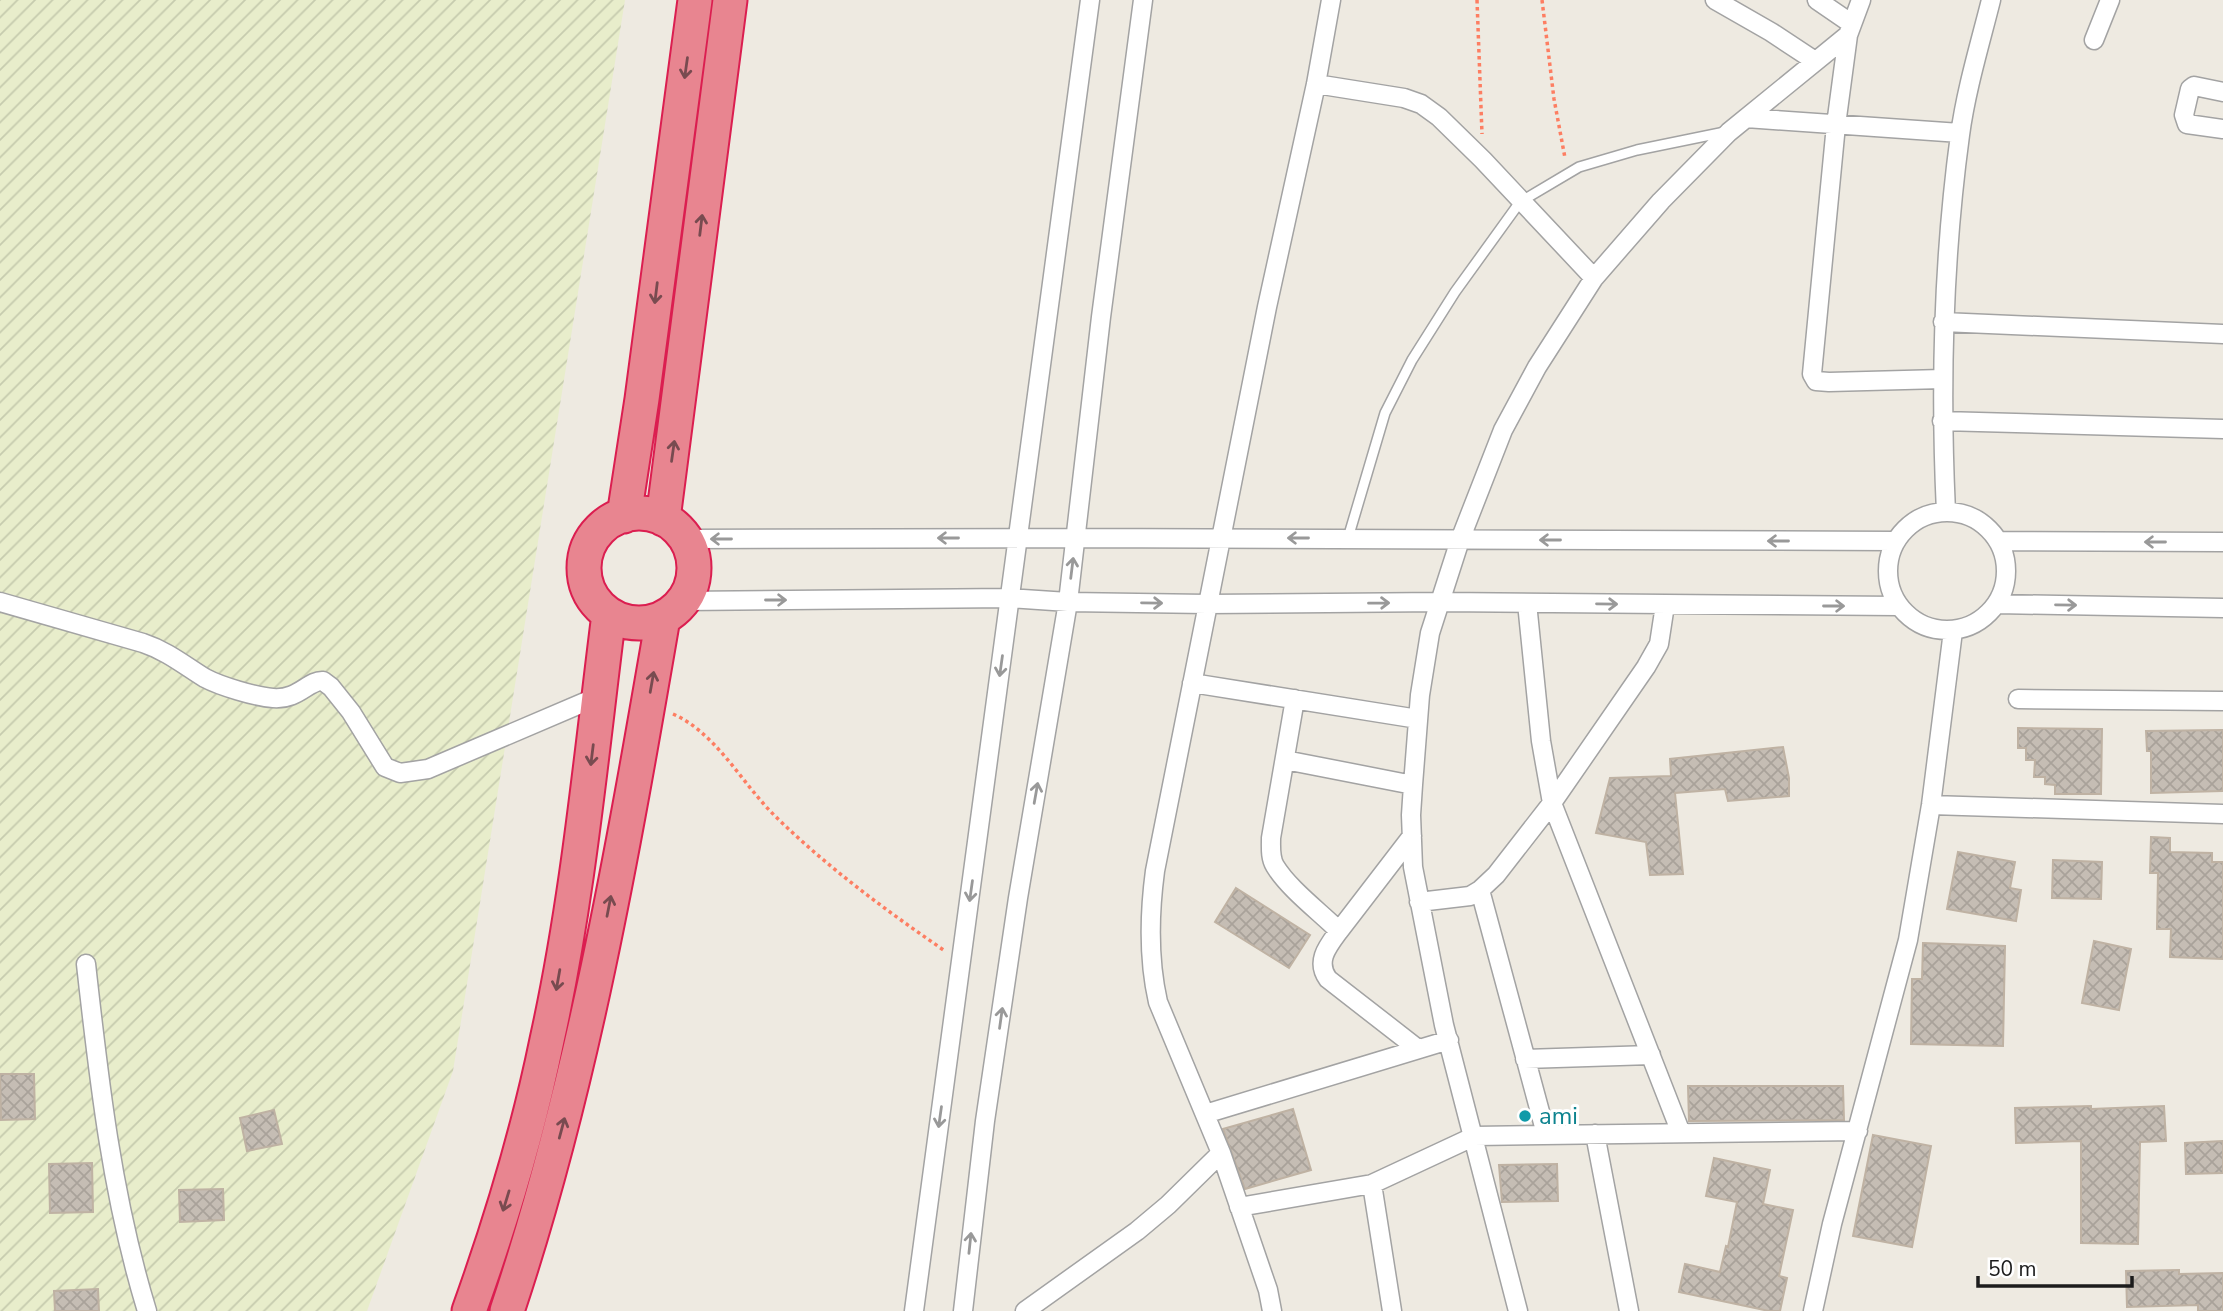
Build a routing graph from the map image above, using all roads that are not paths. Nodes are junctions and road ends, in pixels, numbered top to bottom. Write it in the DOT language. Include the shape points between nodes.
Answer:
graph roads {
  1 [pos="695,0"];
  2 [pos="730,0"];
  3 [pos="1090,0"];
  4 [pos="1143,0"];
  5 [pos="1331,0"];
  6 [pos="1715,0"];
  7 [pos="1817,0"];
  8 [pos="1861,0"];
  9 [pos="1991,0"];
  10 [pos="2110,0"];
  11 [pos="1850,29"];
  12 [pos="2094,40"];
  13 [pos="1815,61"];
  14 [pos="1316,84"];
  15 [pos="2223,92"];
  16 [pos="1746,118"];
  17 [pos="1836,125"];
  18 [pos="2223,129"];
  19 [pos="1729,132"];
  20 [pos="1960,133"];
  21 [pos="1520,202"];
  22 [pos="1594,278"];
  23 [pos="1943,322"];
  24 [pos="2223,334"];
  25 [pos="1942,379"];
  26 [pos="1942,421"];
  27 [pos="2223,429"];
  28 [pos="1946,512"];
  29 [pos="624,516"];
  30 [pos="674,529"];
  31 [pos="1076,537"];
  32 [pos="1016,538"];
  33 [pos="1223,538"];
  34 [pos="1348,538"];
  35 [pos="1460,540"];
  36 [pos="1895,541"];
  37 [pos="1998,541"];
  38 [pos="2223,542"];
  39 [pos="1010,598"];
  40 [pos="0,602"];
  41 [pos="1068,602"];
  42 [pos="1441,603"];
  43 [pos="1527,603"];
  44 [pos="1207,604"];
  45 [pos="1997,604"];
  46 [pos="1665,605"];
  47 [pos="1898,606"];
  48 [pos="2223,608"];
  49 [pos="673,609"];
  50 [pos="609,614"];
  51 [pos="1953,631"];
  52 [pos="1192,682"];
  53 [pos="599,695"];
  54 [pos="1295,699"];
  55 [pos="2018,699"];
  56 [pos="2223,701"];
  57 [pos="1418,719"];
  58 [pos="1285,760"];
  59 [pos="1413,785"];
  60 [pos="1552,803"];
  61 [pos="1931,805"];
  62 [pos="2223,814"];
  63 [pos="1412,836"];
  64 [pos="1480,890"];
  65 [pos="1419,902"];
  66 [pos="1339,932"];
  67 [pos="86,964"];
  68 [pos="1449,1040"];
  69 [pos="1418,1049"];
  70 [pos="1651,1055"];
  71 [pos="1525,1059"];
  72 [pos="1205,1114"];
  73 [pos="1858,1130"];
  74 [pos="1681,1133"];
  75 [pos="1546,1134"];
  76 [pos="1594,1134"];
  77 [pos="1475,1136"];
  78 [pos="1222,1153"];
  79 [pos="1372,1184"];
  80 [pos="1239,1207"];
  81 [pos="147,1311"];
  82 [pos="469,1311"];
  83 [pos="507,1311"];
  84 [pos="914,1311"];
  85 [pos="963,1311"];
  86 [pos="1026,1311"];
  87 [pos="1272,1311"];
  88 [pos="1392,1311"];
  89 [pos="1518,1311"];
  90 [pos="1629,1311"];
  91 [pos="1813,1311"];
  1 -- 29 [label="highway, one-way"];
  30 -- 2 [label="highway, one-way"];
  3 -- 32 [label="street"];
  4 -- 31 [label="street"];
  5 -- 14 [label="street"];
  6 -- 13 [label="street"];
  7 -- 11 [label="street"];
  8 -- 11 [label="street"];
  9 -- 20 [label="street"];
  10 -- 12 [label="street"];
  11 -- 13 [label="street"];
  11 -- 17 [label="street"];
  13 -- 16 [label="street"];
  14 -- 21 [label="street" via="1421,104 1483,160"];
  14 -- 33 [label="street"];
  15 -- 18 [label="street" via="2190,89 2184,116 2187,124"];
  16 -- 17 [label="street"];
  16 -- 19 [label="street"];
  17 -- 20 [label="street"];
  17 -- 25 [label="street" via="1812,374 1816,380 1829,382"];
  19 -- 21 [label="lane" via="1579,167"];
  19 -- 22 [label="street"];
  20 -- 23 [label="street"];
  21 -- 22 [label="street"];
  21 -- 34 [label="lane" via="1455,292 1406,371 1385,413"];
  22 -- 35 [label="street" via="1516,402"];
  23 -- 24 [label="street"];
  23 -- 25 [label="street"];
  25 -- 26 [label="street"];
  26 -- 27 [label="street"];
  26 -- 28 [label="street"];
  28 -- 36 [label="street" via="1908,526"];
  28 -- 37 [label="street" via="1976,519"];
  29 -- 30 [label="highway" via="650,514"];
  29 -- 50 [label="highway" via="598,532 585,560 589,590"];
  32 -- 30 [label="street, one-way"];
  30 -- 49 [label="highway" via="692,554 694,570 691,586"];
  31 -- 32 [label="street"];
  31 -- 33 [label="street"];
  41 -- 31 [label="street, one-way"];
  32 -- 39 [label="street"];
  34 -- 33 [label="street, one-way"];
  33 -- 44 [label="street"];
  34 -- 35 [label="street"];
  36 -- 35 [label="street, one-way"];
  35 -- 42 [label="street"];
  36 -- 47 [label="street" via="1887,574"];
  38 -- 37 [label="street, one-way"];
  37 -- 45 [label="street" via="2007,572"];
  39 -- 41 [label="street"];
  49 -- 39 [label="street, one-way"];
  39 -- 84 [label="street, one-way"];
  40 -- 53 [label="street" via="143,642 206,678 269,698 293,696 313,682 323,681 351,712 385,767 400,773 428,769"];
  41 -- 44 [label="street, one-way"];
  85 -- 41 [label="street, one-way" via="1018,898"];
  42 -- 43 [label="street"];
  44 -- 42 [label="street, one-way"];
  42 -- 57 [label="street" via="1424,661"];
  43 -- 46 [label="street, one-way"];
  43 -- 60 [label="street"];
  44 -- 52 [label="street"];
  45 -- 48 [label="street, one-way"];
  45 -- 51 [label="street" via="1986,617"];
  46 -- 47 [label="street, one-way"];
  46 -- 60 [label="street" via="1655,652"];
  47 -- 51 [label="street" via="1922,626"];
  49 -- 50 [label="highway" via="645,623"];
  83 -- 49 [label="highway, one-way" via="536,1226 567,1108 648,704"];
  50 -- 53 [label="highway"];
  51 -- 61 [label="street"];
  52 -- 54 [label="street"];
  52 -- 72 [label="street" via="1155,871 1150,944 1158,1002"];
  53 -- 82 [label="highway, one-way" via="548,1039 520,1157"];
  54 -- 57 [label="street"];
  54 -- 58 [label="street"];
  55 -- 56 [label="street"];
  57 -- 59 [label="street"];
  58 -- 59 [label="street"];
  58 -- 66 [label="street" via="1271,838 1274,864"];
  59 -- 63 [label="street"];
  60 -- 64 [label="street"];
  60 -- 70 [label="street"];
  61 -- 62 [label="street"];
  61 -- 73 [label="street" via="1908,940"];
  63 -- 65 [label="street"];
  63 -- 66 [label="street"];
  64 -- 65 [label="street" via="1470,896"];
  64 -- 71 [label="street"];
  65 -- 68 [label="street"];
  66 -- 69 [label="street" via="1322,959 1328,979"];
  67 -- 81 [label="street" via="111,1167"];
  68 -- 69 [label="street"];
  68 -- 77 [label="street"];
  69 -- 72 [label="street"];
  70 -- 71 [label="street"];
  70 -- 74 [label="street"];
  71 -- 75 [label="street"];
  72 -- 78 [label="street"];
  73 -- 74 [label="street"];
  73 -- 91 [label="street"];
  74 -- 76 [label="street"];
  75 -- 76 [label="street"];
  75 -- 77 [label="street"];
  76 -- 90 [label="street"];
  77 -- 79 [label="street"];
  77 -- 89 [label="street"];
  78 -- 80 [label="street"];
  78 -- 86 [label="street" via="1137,1231"];
  79 -- 80 [label="street"];
  79 -- 88 [label="street"];
  80 -- 87 [label="street"];
}
